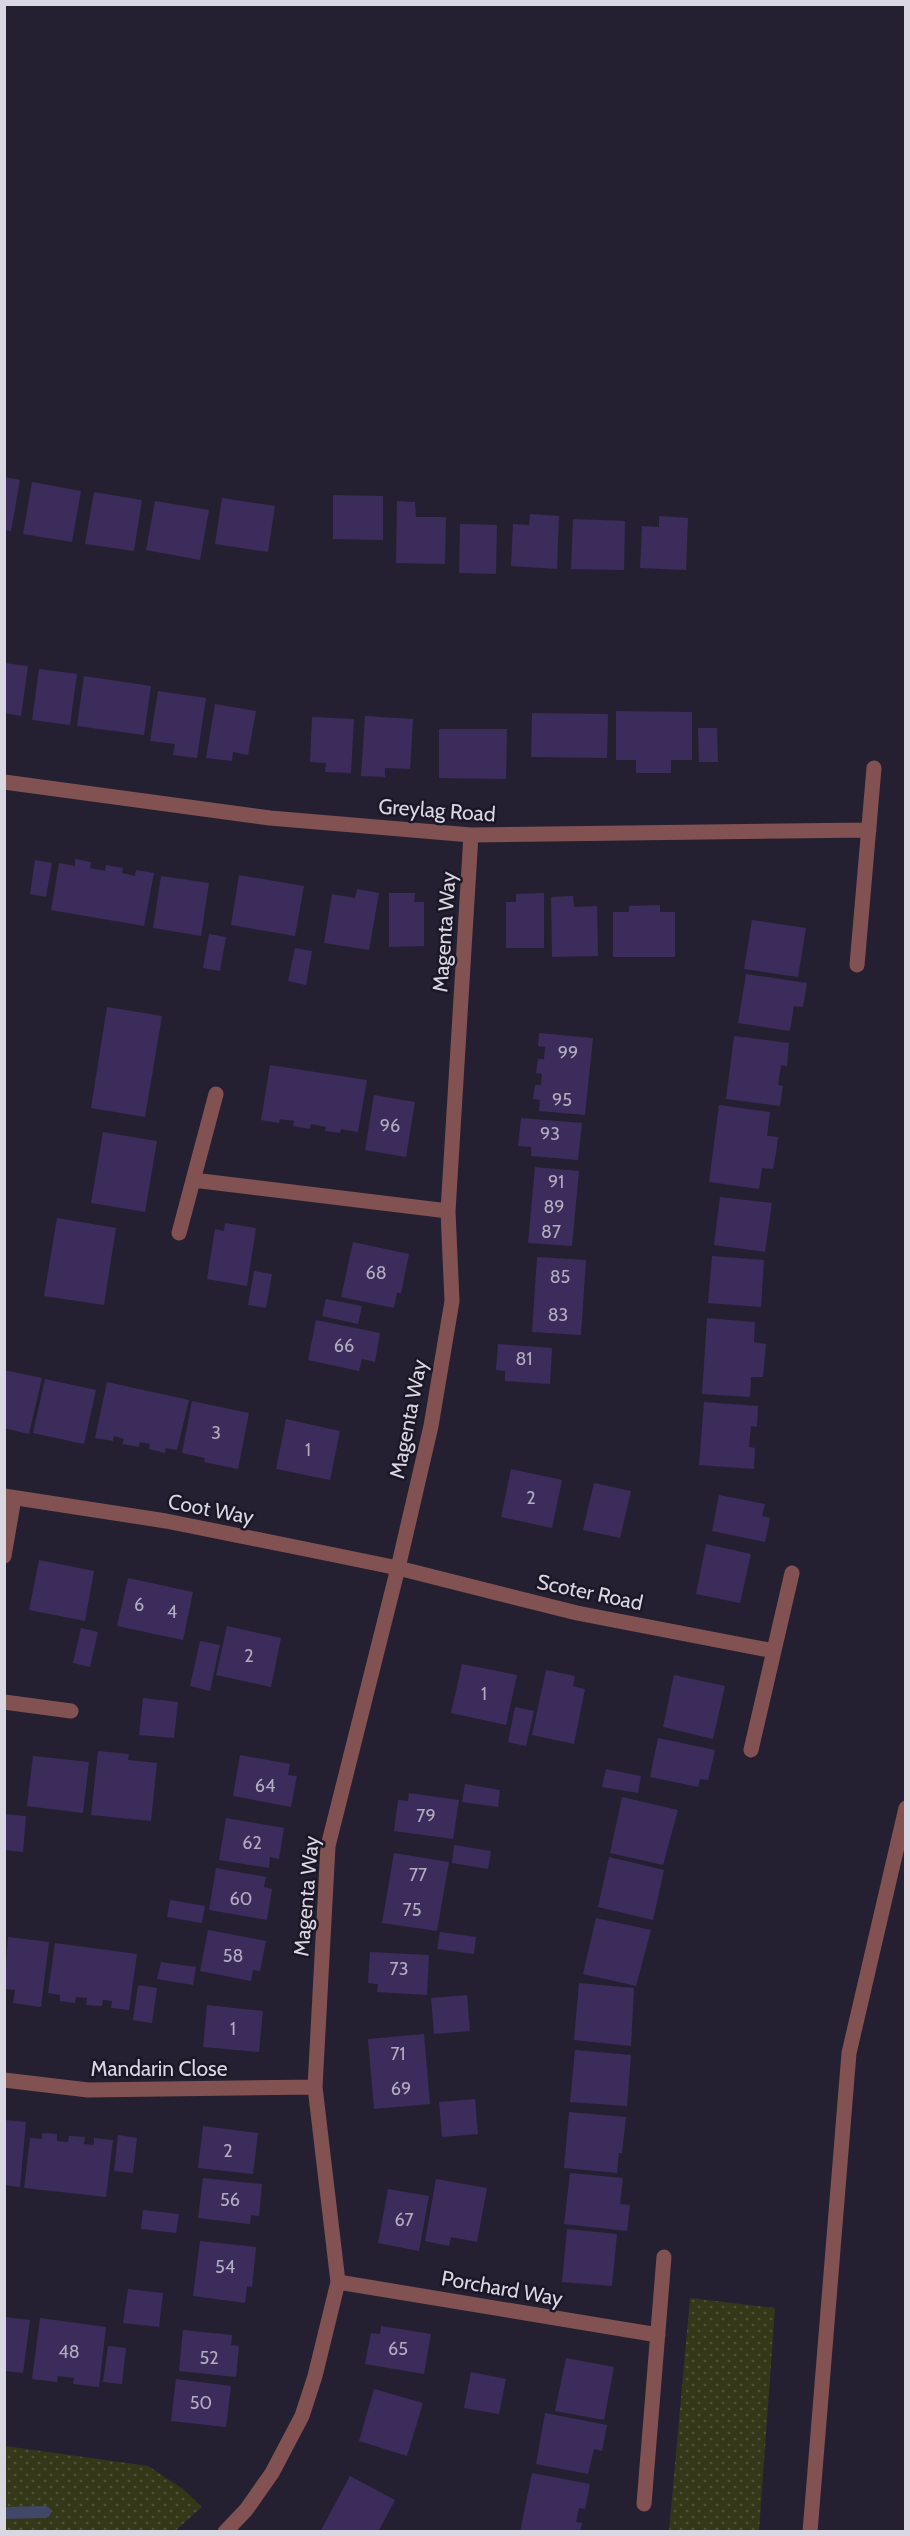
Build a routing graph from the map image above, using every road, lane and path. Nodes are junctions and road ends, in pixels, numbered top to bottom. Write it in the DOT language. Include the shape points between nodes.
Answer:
graph roads {
  1 [pos="874,768"];
  2 [pos="4,782"];
  3 [pos="869,830"];
  4 [pos="471,836"];
  5 [pos="857,965"];
  6 [pos="216,1094"];
  7 [pos="193,1180"];
  8 [pos="448,1211"];
  9 [pos="179,1233"];
  10 [pos="9,1497"];
  11 [pos="4,1556"];
  12 [pos="398,1568"];
  13 [pos="792,1573"];
  14 [pos="774,1651"];
  15 [pos="4,1702"];
  16 [pos="71,1711"];
  17 [pos="751,1750"];
  18 [pos="906,1808"];
  19 [pos="4,2080"];
  20 [pos="315,2087"];
  21 [pos="664,2257"];
  22 [pos="338,2282"];
  23 [pos="658,2335"];
  24 [pos="644,2504"];
  25 [pos="225,2532"];
  26 [pos="810,2532"];
  1 -- 3 [label="street"];
  2 -- 4 [label="street, Greylag Road" via="270,818"];
  3 -- 4 [label="street, Greylag Road"];
  3 -- 5 [label="street"];
  4 -- 8 [label="street, Magenta Way"];
  6 -- 7 [label="street"];
  7 -- 8 [label="street"];
  7 -- 9 [label="street"];
  8 -- 12 [label="street, Magenta Way" via="452,1301 431,1426"];
  10 -- 11 [label="street, Coot Way"];
  10 -- 12 [label="street, Coot Way" via="166,1521"];
  12 -- 14 [label="street, Scoter Road" via="577,1613"];
  12 -- 20 [label="street, Magenta Way" via="328,1846"];
  13 -- 14 [label="street"];
  14 -- 17 [label="street"];
  15 -- 16 [label="street"];
  18 -- 26 [label="street" via="849,2053"];
  19 -- 20 [label="street, Mandarin Close" via="88,2090"];
  20 -- 22 [label="street, Magenta Way"];
  21 -- 23 [label="street"];
  22 -- 23 [label="street, Porchard Way"];
  22 -- 25 [label="street, Magenta Way" via="302,2416 272,2473"];
  23 -- 24 [label="street"];
}
